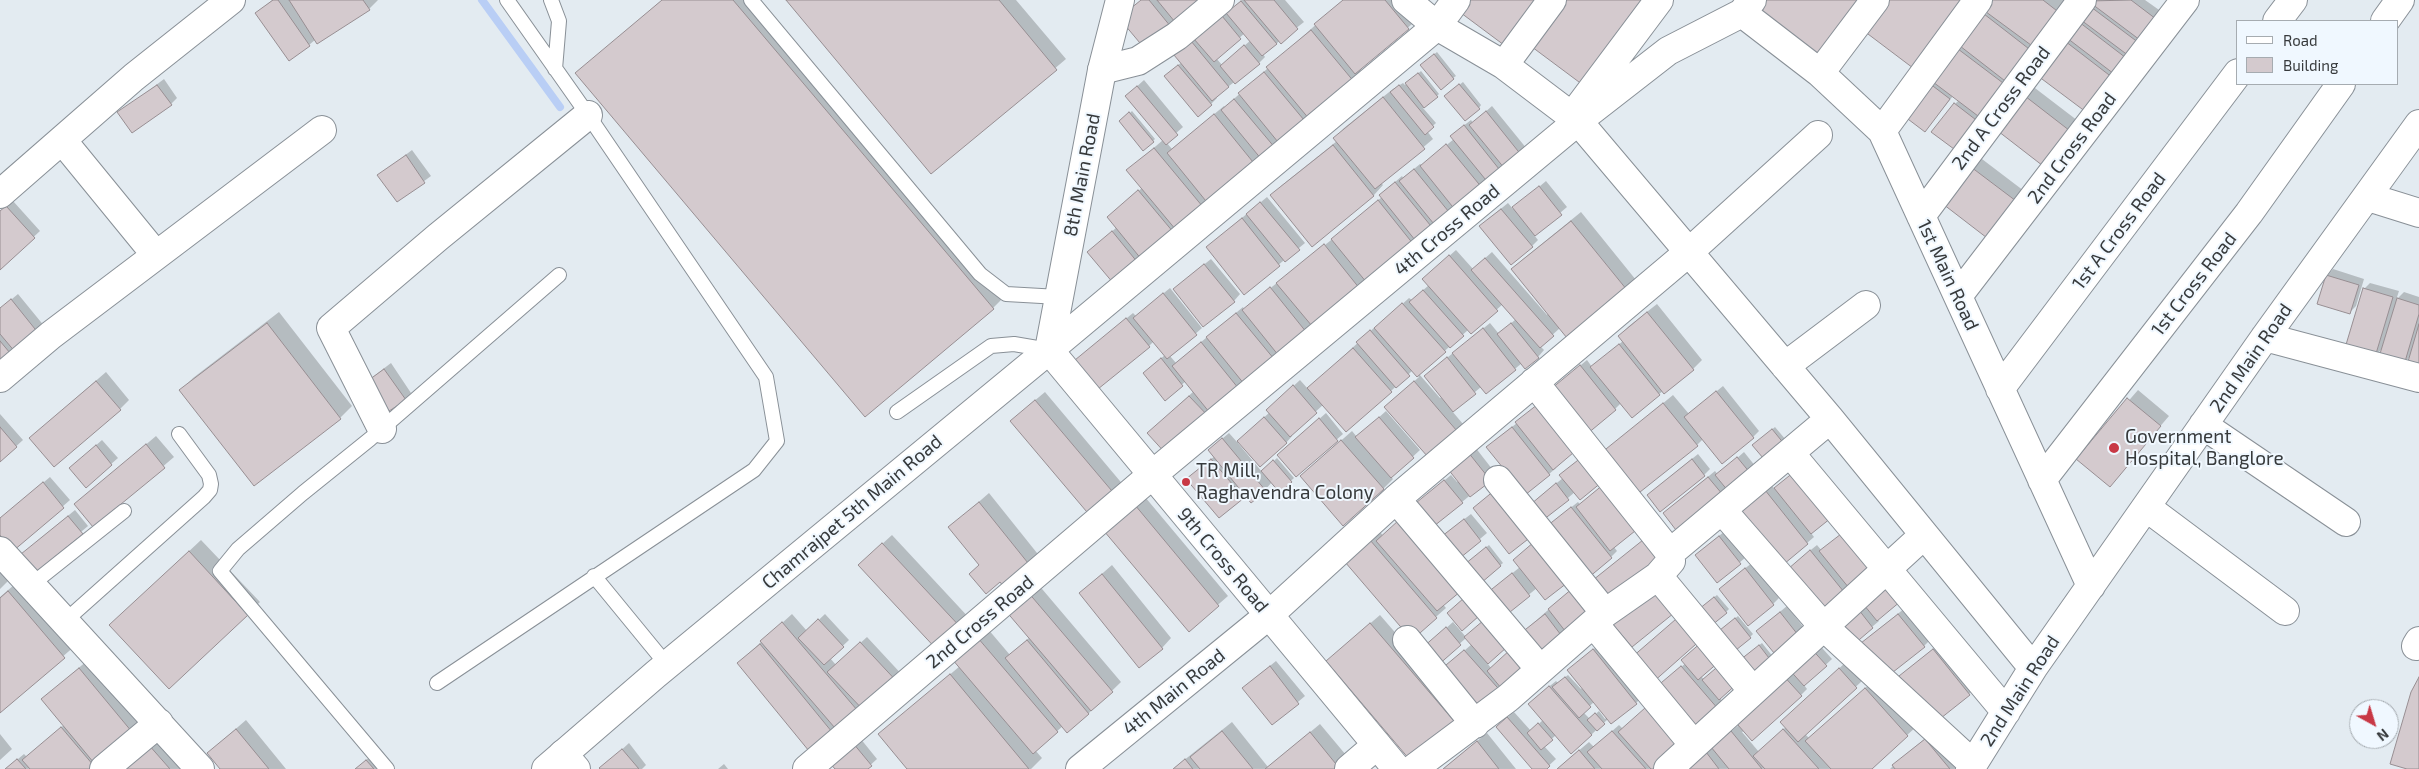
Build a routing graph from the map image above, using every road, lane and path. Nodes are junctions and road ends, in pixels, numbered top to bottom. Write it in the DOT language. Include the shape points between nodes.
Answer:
graph roads {
  1 [pos="231,0"];
  2 [pos="507,0"];
  3 [pos="552,0"];
  4 [pos="751,0"];
  5 [pos="1120,0"];
  6 [pos="1220,0"];
  7 [pos="1406,0"];
  8 [pos="1456,0"];
  9 [pos="1552,0"];
  10 [pos="1659,0"];
  11 [pos="1875,0"];
  12 [pos="1978,0"];
  13 [pos="2082,0"];
  14 [pos="2185,0"];
  15 [pos="2293,0"];
  16 [pos="2400,0"];
  17 [pos="1747,6"];
  18 [pos="2278,20"];
  19 [pos="2386,20"];
  20 [pos="1437,26"];
  21 [pos="1504,65"];
  22 [pos="555,69"];
  23 [pos="1102,70"];
  24 [pos="1820,73"];
  25 [pos="2236,76"];
  26 [pos="2340,85"];
  27 [pos="588,115"];
  28 [pos="1575,119"];
  29 [pos="2419,124"];
  30 [pos="322,130"];
  31 [pos="1882,130"];
  32 [pos="1818,135"];
  33 [pos="62,140"];
  34 [pos="0,194"];
  35 [pos="2368,197"];
  36 [pos="2419,213"];
  37 [pos="1921,216"];
  38 [pos="1689,252"];
  39 [pos="156,255"];
  40 [pos="559,275"];
  41 [pos="1958,296"];
  42 [pos="1059,298"];
  43 [pos="1866,305"];
  44 [pos="2265,337"];
  45 [pos="1049,350"];
  46 [pos="1785,366"];
  47 [pos="0,378"];
  48 [pos="2419,378"];
  49 [pos="1534,382"];
  50 [pos="2000,389"];
  51 [pos="897,412"];
  52 [pos="1830,419"];
  53 [pos="2203,425"];
  54 [pos="382,429"];
  55 [pos="179,434"];
  56 [pos="1790,453"];
  57 [pos="1152,474"];
  58 [pos="1498,480"];
  59 [pos="2042,480"];
  60 [pos="1396,499"];
  61 [pos="2146,507"];
  62 [pos="1722,510"];
  63 [pos="124,511"];
  64 [pos="2346,522"];
  65 [pos="1924,535"];
  66 [pos="0,551"];
  67 [pos="1664,564"];
  68 [pos="1886,570"];
  69 [pos="594,576"];
  70 [pos="31,584"];
  71 [pos="2091,586"];
  72 [pos="2284,611"];
  73 [pos="1268,614"];
  74 [pos="1600,619"];
  75 [pos="65,621"];
  76 [pos="1823,626"];
  77 [pos="1407,640"];
  78 [pos="1539,668"];
  79 [pos="2033,668"];
  80 [pos="661,670"];
  81 [pos="437,683"];
  82 [pos="1753,692"];
  83 [pos="2006,712"];
  84 [pos="159,723"];
  85 [pos="1475,724"];
  86 [pos="1377,745"];
  87 [pos="1694,746"];
  88 [pos="562,764"];
  89 [pos="1971,766"];
  90 [pos="104,769"];
  91 [pos="200,769"];
  92 [pos="387,769"];
  93 [pos="807,769"];
  94 [pos="1080,769"];
  95 [pos="1349,769"];
  96 [pos="1397,769"];
  97 [pos="1413,769"];
  98 [pos="1668,769"];
  1 -- 33 [label="street" via="134,77"];
  2 -- 22 [label="lane"];
  3 -- 22 [label="lane" via="559,20"];
  4 -- 42 [label="lane" via="980,274 1006,294"];
  5 -- 23 [label="street, 8th Main Road"];
  6 -- 23 [label="street" via="1177,36 1138,61"];
  7 -- 20 [label="street"];
  8 -- 20 [label="street, Chamrajpet 5th Main Road"];
  9 -- 21 [label="street"];
  10 -- 28 [label="street"];
  11 -- 24 [label="street"];
  12 -- 31 [label="street"];
  13 -- 37 [label="street, 2nd A Cross Road"];
  14 -- 41 [label="street, 2nd Cross Road"];
  15 -- 18 [label="street"];
  16 -- 19 [label="street"];
  17 -- 24 [label="street, 1st Main Road"];
  17 -- 28 [label="street, 4th Cross Road" via="1668,51"];
  20 -- 21 [label="street"];
  20 -- 45 [label="street, Chamrajpet 5th Main Road"];
  21 -- 28 [label="street"];
  22 -- 27 [label="lane"];
  23 -- 42 [label="street, 8th Main Road"];
  24 -- 31 [label="street, 1st Main Road"];
  25 -- 50 [label="street, 1st A Cross Road"];
  26 -- 59 [label="street, 1st Cross Road" via="2249,213"];
  27 -- 54 [label="street" via="331,328"];
  27 -- 69 [label="lane" via="766,377 777,441 754,470"];
  28 -- 38 [label="street"];
  28 -- 57 [label="street, 4th Cross Road"];
  29 -- 35 [label="street, 2nd Main Road"];
  30 -- 39 [label="street"];
  31 -- 37 [label="street, 1st Main Road"];
  32 -- 38 [label="street, 4th Main Road"];
  33 -- 34 [label="street"];
  33 -- 39 [label="street"];
  35 -- 36 [label="street"];
  35 -- 44 [label="street, 2nd Main Road"];
  37 -- 41 [label="street, 1st Main Road"];
  38 -- 46 [label="street"];
  38 -- 49 [label="street, 4th Main Road"];
  39 -- 47 [label="street"];
  40 -- 54 [label="lane"];
  41 -- 50 [label="street, 1st Main Road"];
  42 -- 45 [label="street, 8th Main Road"];
  43 -- 46 [label="street"];
  44 -- 48 [label="street"];
  44 -- 53 [label="street, 2nd Main Road"];
  45 -- 51 [label="lane" via="1014,344 991,346"];
  45 -- 57 [label="street, 9th Cross Road"];
  45 -- 80 [label="street, Chamrajpet 5th Main Road"];
  46 -- 52 [label="street"];
  49 -- 60 [label="street, 4th Main Road"];
  49 -- 67 [label="street"];
  50 -- 59 [label="street, 1st Main Road"];
  52 -- 56 [label="street"];
  52 -- 65 [label="street"];
  53 -- 61 [label="street, 2nd Main Road"];
  53 -- 64 [label="street"];
  54 -- 92 [label="lane" via="238,549 220,571"];
  55 -- 75 [label="lane" via="209,475 210,490"];
  56 -- 62 [label="street"];
  56 -- 68 [label="street"];
  57 -- 73 [label="street, 9th Cross Road"];
  57 -- 93 [label="street, 2nd Cross Road"];
  58 -- 74 [label="street"];
  59 -- 71 [label="street, 1st Main Road"];
  60 -- 73 [label="street, 4th Main Road"];
  60 -- 78 [label="street"];
  61 -- 71 [label="street, 2nd Main Road"];
  61 -- 72 [label="street"];
  62 -- 67 [label="street"];
  62 -- 76 [label="street"];
  63 -- 70 [label="lane"];
  65 -- 68 [label="street"];
  65 -- 79 [label="street"];
  66 -- 70 [label="street"];
  67 -- 74 [label="street"];
  67 -- 82 [label="street"];
  68 -- 76 [label="street"];
  68 -- 83 [label="street"];
  69 -- 80 [label="lane"];
  69 -- 81 [label="lane"];
  70 -- 75 [label="street"];
  71 -- 79 [label="street, 2nd Main Road"];
  73 -- 86 [label="street, 9th Cross Road"];
  73 -- 94 [label="street, 4th Main Road"];
  74 -- 78 [label="street"];
  74 -- 87 [label="street"];
  75 -- 84 [label="street"];
  76 -- 82 [label="street"];
  76 -- 89 [label="street"];
  77 -- 85 [label="street"];
  78 -- 85 [label="street"];
  79 -- 83 [label="street, 2nd Main Road"];
  80 -- 88 [label="street, Chamrajpet 5th Main Road"];
  82 -- 87 [label="street"];
  83 -- 89 [label="street, 2nd Main Road"];
  84 -- 90 [label="street"];
  84 -- 91 [label="street"];
  85 -- 97 [label="street"];
  86 -- 95 [label="street"];
  86 -- 96 [label="street, 9th Cross Road"];
  87 -- 98 [label="street"];
}
